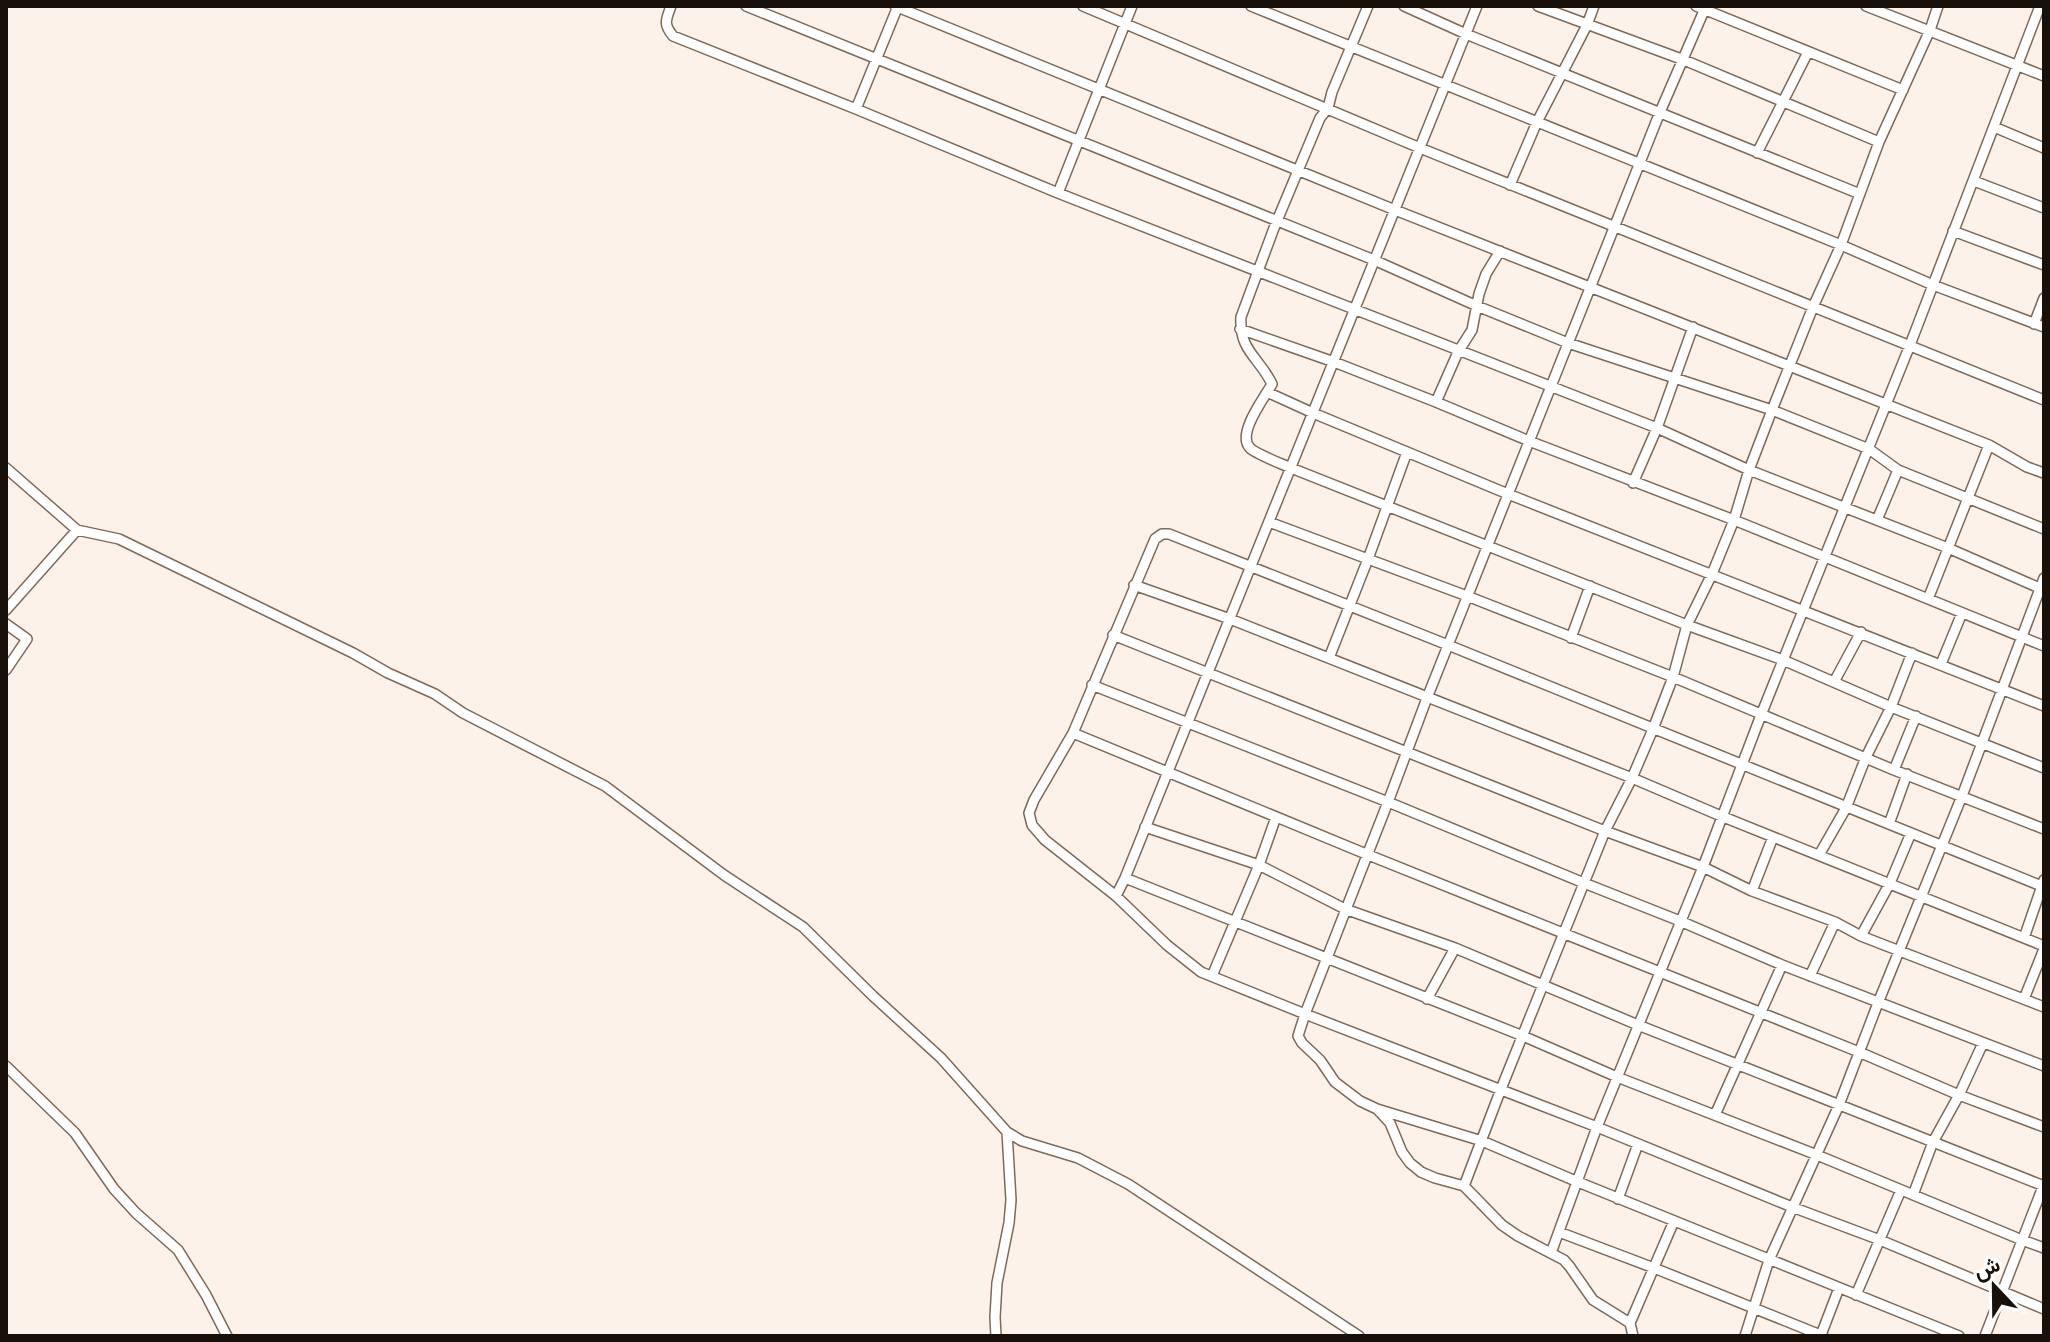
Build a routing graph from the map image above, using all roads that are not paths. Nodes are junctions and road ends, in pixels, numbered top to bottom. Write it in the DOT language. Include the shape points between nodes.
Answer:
graph roads {
  1 [pos="671,6"];
  2 [pos="746,6"];
  3 [pos="896,6"];
  4 [pos="1083,6"];
  5 [pos="1132,6"];
  6 [pos="1251,6"];
  7 [pos="1368,6"];
  8 [pos="1404,6"];
  9 [pos="1477,6"];
  10 [pos="1538,6"];
  11 [pos="1594,6"];
  12 [pos="1866,6"];
  13 [pos="1938,6"];
  14 [pos="2040,6"];
  15 [pos="1703,7"];
  16 [pos="1125,24"];
  17 [pos="1587,25"];
  18 [pos="1930,30"];
  19 [pos="1466,34"];
  20 [pos="1352,46"];
  21 [pos="1808,52"];
  22 [pos="876,58"];
  23 [pos="1684,60"];
  24 [pos="2017,64"];
  25 [pos="1564,73"];
  26 [pos="2044,76"];
  27 [pos="1445,85"];
  28 [pos="1903,90"];
  29 [pos="1100,91"];
  30 [pos="1783,103"];
  31 [pos="1328,108"];
  32 [pos="856,109"];
  33 [pos="1660,112"];
  34 [pos="1537,122"];
  35 [pos="1994,127"];
  36 [pos="1080,141"];
  37 [pos="1879,142"];
  38 [pos="1420,148"];
  39 [pos="2044,148"];
  40 [pos="1757,153"];
  41 [pos="1639,164"];
  42 [pos="1299,170"];
  43 [pos="1974,181"];
  44 [pos="1510,185"];
  45 [pos="1058,193"];
  46 [pos="1860,194"];
  47 [pos="2044,208"];
  48 [pos="1395,210"];
  49 [pos="1277,221"];
  50 [pos="1614,227"];
  51 [pos="1953,231"];
  52 [pos="1841,245"];
  53 [pos="1500,251"];
  54 [pos="1374,260"];
  55 [pos="2044,265"];
  56 [pos="1257,272"];
  57 [pos="1933,285"];
  58 [pos="1590,288"];
  59 [pos="2044,298"];
  60 [pos="1477,306"];
  61 [pos="1813,307"];
  62 [pos="1354,311"];
  63 [pos="2039,326"];
  64 [pos="1693,327"];
  65 [pos="1240,329"];
  66 [pos="1568,343"];
  67 [pos="1910,345"];
  68 [pos="1458,352"];
  69 [pos="1334,362"];
  70 [pos="1790,365"];
  71 [pos="1675,378"];
  72 [pos="1550,388"];
  73 [pos="1267,392"];
  74 [pos="2044,400"];
  75 [pos="1436,402"];
  76 [pos="1886,404"];
  77 [pos="1772,410"];
  78 [pos="1313,413"];
  79 [pos="1657,428"];
  80 [pos="1529,441"];
  81 [pos="1989,445"];
  82 [pos="1869,449"];
  83 [pos="1407,452"];
  84 [pos="6,468"];
  85 [pos="1291,468"];
  86 [pos="1749,470"];
  87 [pos="1898,470"];
  88 [pos="2044,473"];
  89 [pos="1633,483"];
  90 [pos="1508,494"];
  91 [pos="1967,498"];
  92 [pos="1387,506"];
  93 [pos="1845,508"];
  94 [pos="1734,520"];
  95 [pos="1877,520"];
  96 [pos="1269,522"];
  97 [pos="2044,529"];
  98 [pos="77,530"];
  99 [pos="1487,546"];
  100 [pos="1948,548"];
  101 [pos="1825,558"];
  102 [pos="1368,559"];
  103 [pos="1250,568"];
  104 [pos="1712,574"];
  105 [pos="1134,585"];
  106 [pos="2042,585"];
  107 [pos="1590,586"];
  108 [pos="1467,596"];
  109 [pos="1928,599"];
  110 [pos="1349,607"];
  111 [pos="6,610"];
  112 [pos="1804,610"];
  113 [pos="1962,613"];
  114 [pos="1230,619"];
  115 [pos="6,624"];
  116 [pos="1687,625"];
  117 [pos="1861,632"];
  118 [pos="1113,635"];
  119 [pos="2022,637"];
  120 [pos="1571,638"];
  121 [pos="1448,645"];
  122 [pos="2044,646"];
  123 [pos="1912,653"];
  124 [pos="1329,658"];
  125 [pos="1783,660"];
  126 [pos="1941,664"];
  127 [pos="6,670"];
  128 [pos="1207,674"];
  129 [pos="1673,677"];
  130 [pos="1834,682"];
  131 [pos="1092,685"];
  132 [pos="2002,689"];
  133 [pos="1427,698"];
  134 [pos="2044,706"];
  135 [pos="1891,707"];
  136 [pos="1761,715"];
  137 [pos="1916,716"];
  138 [pos="1187,724"];
  139 [pos="1653,729"];
  140 [pos="1073,733"];
  141 [pos="1983,743"];
  142 [pos="1406,752"];
  143 [pos="1866,757"];
  144 [pos="1742,765"];
  145 [pos="2044,768"];
  146 [pos="1894,770"];
  147 [pos="1167,773"];
  148 [pos="1907,774"];
  149 [pos="1632,778"];
  150 [pos="1962,796"];
  151 [pos="1388,802"];
  152 [pos="1846,808"];
  153 [pos="1721,816"];
  154 [pos="1276,817"];
  155 [pos="1889,824"];
  156 [pos="1145,827"];
  157 [pos="2044,829"];
  158 [pos="1605,831"];
  159 [pos="1911,833"];
  160 [pos="1773,837"];
  161 [pos="1942,846"];
  162 [pos="1366,854"];
  163 [pos="1819,855"];
  164 [pos="1259,865"];
  165 [pos="1703,867"];
  166 [pos="1125,878"];
  167 [pos="1584,883"];
  168 [pos="1890,883"];
  169 [pos="2043,884"];
  170 [pos="1752,891"];
  171 [pos="1116,896"];
  172 [pos="1921,897"];
  173 [pos="1345,909"];
  174 [pos="1680,921"];
  175 [pos="1835,922"];
  176 [pos="1235,923"];
  177 [pos="1564,934"];
  178 [pos="1861,936"];
  179 [pos="2024,938"];
  180 [pos="2044,947"];
  181 [pos="1455,948"];
  182 [pos="1900,951"];
  183 [pos="1326,959"];
  184 [pos="1782,965"];
  185 [pos="1660,971"];
  186 [pos="1212,976"];
  187 [pos="1810,976"];
  188 [pos="1543,986"];
  189 [pos="1427,999"];
  190 [pos="2024,999"];
  191 [pos="1878,1003"];
  192 [pos="2044,1007"];
  193 [pos="1759,1013"];
  194 [pos="1305,1014"];
  195 [pos="1638,1025"];
  196 [pos="1523,1036"];
  197 [pos="1983,1043"];
  198 [pos="1859,1052"];
  199 [pos="1736,1065"];
  200 [pos="6,1066"];
  201 [pos="2044,1066"];
  202 [pos="1617,1077"];
  203 [pos="1501,1089"];
  204 [pos="1959,1095"];
  205 [pos="1839,1105"];
  206 [pos="1377,1109"];
  207 [pos="1715,1115"];
  208 [pos="1597,1127"];
  209 [pos="2044,1127"];
  210 [pos="1007,1132"];
  211 [pos="1482,1141"];
  212 [pos="1933,1142"];
  213 [pos="1638,1144"];
  214 [pos="1817,1155"];
  215 [pos="1578,1182"];
  216 [pos="2044,1185"];
  217 [pos="1464,1186"];
  218 [pos="1901,1190"];
  219 [pos="1913,1195"];
  220 [pos="1618,1199"];
  221 [pos="1792,1207"];
  222 [pos="1674,1221"];
  223 [pos="1559,1232"];
  224 [pos="1880,1240"];
  225 [pos="2022,1240"];
  226 [pos="2044,1248"];
  227 [pos="1551,1253"];
  228 [pos="1769,1260"];
  229 [pos="1654,1268"];
  230 [pos="1839,1288"];
  231 [pos="2003,1293"];
  232 [pos="1856,1295"];
  233 [pos="1753,1308"];
  234 [pos="2044,1309"];
  235 [pos="1630,1323"];
  236 [pos="227,1336"];
  237 [pos="996,1336"];
  238 [pos="1359,1336"];
  239 [pos="1632,1336"];
  240 [pos="1745,1336"];
  241 [pos="1822,1336"];
  242 [pos="1959,1336"];
  243 [pos="1985,1336"];
  1 -- 32 [label="street" via="666,19 673,36"];
  2 -- 22 [label="street"];
  3 -- 22 [label="street"];
  3 -- 29 [label="street"];
  4 -- 16 [label="street"];
  5 -- 16 [label="street"];
  6 -- 20 [label="street"];
  7 -- 20 [label="street"];
  8 -- 19 [label="street"];
  9 -- 19 [label="street"];
  10 -- 17 [label="street"];
  11 -- 17 [label="street"];
  12 -- 18 [label="street"];
  13 -- 18 [label="street"];
  14 -- 24 [label="street"];
  15 -- 21 [label="street"];
  15 -- 23 [label="street"];
  16 -- 29 [label="street"];
  16 -- 31 [label="street"];
  17 -- 23 [label="street"];
  17 -- 25 [label="street"];
  18 -- 24 [label="street"];
  18 -- 28 [label="street"];
  19 -- 25 [label="street"];
  19 -- 27 [label="street"];
  20 -- 27 [label="street"];
  20 -- 31 [label="street"];
  21 -- 28 [label="street"];
  21 -- 30 [label="street"];
  22 -- 32 [label="street"];
  22 -- 36 [label="street"];
  23 -- 30 [label="street"];
  23 -- 33 [label="street"];
  24 -- 26 [label="street"];
  24 -- 35 [label="street"];
  25 -- 33 [label="street"];
  25 -- 34 [label="street"];
  27 -- 34 [label="street"];
  27 -- 38 [label="street"];
  28 -- 37 [label="street"];
  29 -- 36 [label="street"];
  29 -- 42 [label="street"];
  30 -- 37 [label="street"];
  30 -- 40 [label="street"];
  31 -- 38 [label="street"];
  31 -- 42 [label="street"];
  32 -- 45 [label="street"];
  33 -- 40 [label="street"];
  33 -- 41 [label="street"];
  34 -- 41 [label="street"];
  34 -- 44 [label="street"];
  35 -- 39 [label="street"];
  35 -- 43 [label="street"];
  36 -- 45 [label="street"];
  36 -- 49 [label="street"];
  37 -- 46 [label="street"];
  38 -- 44 [label="street"];
  38 -- 48 [label="street"];
  40 -- 46 [label="street"];
  41 -- 50 [label="street"];
  41 -- 52 [label="street"];
  42 -- 48 [label="street"];
  42 -- 49 [label="street"];
  43 -- 47 [label="street"];
  43 -- 51 [label="street"];
  44 -- 50 [label="street"];
  45 -- 56 [label="street"];
  46 -- 52 [label="street"];
  48 -- 53 [label="street"];
  48 -- 54 [label="street"];
  49 -- 54 [label="street"];
  49 -- 56 [label="street"];
  50 -- 58 [label="street"];
  50 -- 61 [label="street"];
  51 -- 55 [label="street"];
  51 -- 57 [label="street"];
  52 -- 57 [label="street"];
  52 -- 61 [label="street"];
  53 -- 58 [label="street"];
  53 -- 60 [label="street" via="1486,274"];
  54 -- 60 [label="street"];
  54 -- 62 [label="street"];
  56 -- 62 [label="street"];
  56 -- 65 [label="street"];
  57 -- 63 [label="street"];
  57 -- 67 [label="street"];
  58 -- 64 [label="street"];
  58 -- 66 [label="street"];
  59 -- 63 [label="street"];
  60 -- 66 [label="street"];
  60 -- 68 [label="street" via="1472,330"];
  61 -- 67 [label="street"];
  61 -- 70 [label="street"];
  62 -- 68 [label="street"];
  62 -- 69 [label="street"];
  64 -- 70 [label="street"];
  64 -- 71 [label="street"];
  65 -- 69 [label="street"];
  65 -- 73 [label="street" via="1244,344 1272,384"];
  66 -- 71 [label="street"];
  66 -- 72 [label="street"];
  67 -- 74 [label="street"];
  67 -- 76 [label="street"];
  68 -- 72 [label="street"];
  68 -- 75 [label="street"];
  69 -- 75 [label="street"];
  69 -- 78 [label="street"];
  70 -- 76 [label="street"];
  70 -- 77 [label="street"];
  71 -- 77 [label="street"];
  71 -- 79 [label="street"];
  72 -- 79 [label="street"];
  72 -- 80 [label="street"];
  73 -- 78 [label="street"];
  73 -- 85 [label="street" via="1246,441"];
  75 -- 80 [label="street"];
  76 -- 81 [label="street"];
  76 -- 82 [label="street"];
  77 -- 82 [label="street"];
  77 -- 86 [label="street"];
  78 -- 83 [label="street"];
  78 -- 85 [label="street"];
  79 -- 86 [label="street"];
  79 -- 89 [label="street"];
  80 -- 89 [label="street"];
  80 -- 90 [label="street"];
  81 -- 88 [label="street"];
  81 -- 91 [label="street"];
  82 -- 87 [label="street"];
  82 -- 93 [label="street"];
  83 -- 90 [label="street"];
  83 -- 92 [label="street"];
  84 -- 98 [label="street"];
  85 -- 92 [label="street"];
  85 -- 96 [label="street"];
  86 -- 93 [label="street"];
  86 -- 94 [label="street"];
  87 -- 91 [label="street"];
  87 -- 95 [label="street"];
  89 -- 94 [label="street"];
  90 -- 99 [label="street"];
  90 -- 104 [label="street"];
  91 -- 97 [label="street"];
  91 -- 100 [label="street"];
  92 -- 99 [label="street"];
  92 -- 102 [label="street"];
  93 -- 95 [label="street"];
  93 -- 101 [label="street"];
  94 -- 101 [label="street"];
  94 -- 104 [label="street"];
  95 -- 100 [label="street"];
  96 -- 102 [label="street"];
  96 -- 103 [label="street"];
  98 -- 111 [label="street"];
  98 -- 210 [label="street" via="119,539 599,781 803,927 941,1058"];
  99 -- 107 [label="street"];
  99 -- 108 [label="street"];
  100 -- 106 [label="street"];
  100 -- 109 [label="street"];
  101 -- 109 [label="street"];
  101 -- 112 [label="street"];
  102 -- 108 [label="street"];
  102 -- 110 [label="street"];
  103 -- 105 [label="street" via="1162,534"];
  103 -- 110 [label="street"];
  103 -- 114 [label="street"];
  104 -- 112 [label="street"];
  104 -- 116 [label="street"];
  105 -- 114 [label="street"];
  105 -- 118 [label="street"];
  106 -- 119 [label="street"];
  107 -- 116 [label="street"];
  107 -- 120 [label="street"];
  108 -- 120 [label="street"];
  108 -- 121 [label="street"];
  109 -- 113 [label="street"];
  110 -- 121 [label="street"];
  110 -- 124 [label="street"];
  112 -- 117 [label="street"];
  112 -- 125 [label="street"];
  113 -- 119 [label="street"];
  113 -- 126 [label="street"];
  114 -- 124 [label="street"];
  114 -- 128 [label="street"];
  115 -- 127 [label="street" via="27,639"];
  116 -- 125 [label="street"];
  116 -- 129 [label="street"];
  117 -- 123 [label="street"];
  117 -- 130 [label="street"];
  118 -- 128 [label="street"];
  118 -- 131 [label="street"];
  119 -- 122 [label="street"];
  119 -- 132 [label="street"];
  120 -- 129 [label="street"];
  121 -- 133 [label="street"];
  121 -- 139 [label="street"];
  123 -- 126 [label="street"];
  123 -- 135 [label="street"];
  124 -- 133 [label="street"];
  125 -- 130 [label="street"];
  125 -- 136 [label="street"];
  126 -- 132 [label="street"];
  128 -- 138 [label="street"];
  128 -- 142 [label="street"];
  129 -- 136 [label="street"];
  129 -- 139 [label="street"];
  130 -- 135 [label="street"];
  131 -- 138 [label="street"];
  131 -- 140 [label="street"];
  132 -- 134 [label="street"];
  132 -- 141 [label="street"];
  133 -- 142 [label="street"];
  133 -- 149 [label="street"];
  135 -- 137 [label="street"];
  135 -- 143 [label="street"];
  136 -- 143 [label="street"];
  136 -- 144 [label="street"];
  137 -- 141 [label="street"];
  137 -- 146 [label="street"];
  138 -- 147 [label="street"];
  138 -- 151 [label="street"];
  139 -- 144 [label="street"];
  139 -- 149 [label="street"];
  140 -- 147 [label="street"];
  140 -- 171 [label="street" via="1034,800 1032,825"];
  141 -- 145 [label="street"];
  141 -- 150 [label="street"];
  142 -- 151 [label="street"];
  142 -- 158 [label="street"];
  143 -- 146 [label="street"];
  143 -- 152 [label="street"];
  144 -- 152 [label="street"];
  144 -- 153 [label="street"];
  146 -- 148 [label="street"];
  147 -- 154 [label="street"];
  147 -- 156 [label="street"];
  148 -- 150 [label="street"];
  148 -- 155 [label="street"];
  149 -- 153 [label="street"];
  149 -- 158 [label="street"];
  150 -- 157 [label="street"];
  150 -- 161 [label="street"];
  151 -- 162 [label="street"];
  151 -- 167 [label="street"];
  152 -- 155 [label="street"];
  152 -- 163 [label="street"];
  153 -- 160 [label="street"];
  153 -- 165 [label="street"];
  154 -- 162 [label="street"];
  154 -- 164 [label="street"];
  155 -- 159 [label="street"];
  156 -- 164 [label="street"];
  156 -- 166 [label="street"];
  158 -- 165 [label="street"];
  158 -- 167 [label="street"];
  159 -- 161 [label="street"];
  159 -- 168 [label="street"];
  160 -- 163 [label="street"];
  160 -- 170 [label="street"];
  161 -- 169 [label="street"];
  161 -- 172 [label="street"];
  162 -- 173 [label="street"];
  162 -- 177 [label="street"];
  163 -- 168 [label="street"];
  164 -- 173 [label="street"];
  164 -- 176 [label="street"];
  165 -- 170 [label="street"];
  165 -- 174 [label="street"];
  166 -- 171 [label="street"];
  166 -- 176 [label="street"];
  167 -- 174 [label="street"];
  167 -- 177 [label="street"];
  168 -- 172 [label="street"];
  168 -- 178 [label="street"];
  169 -- 179 [label="street"];
  170 -- 175 [label="street"];
  171 -- 186 [label="street" via="1167,945"];
  172 -- 179 [label="street"];
  172 -- 182 [label="street"];
  173 -- 181 [label="street"];
  173 -- 183 [label="street"];
  174 -- 184 [label="street"];
  174 -- 185 [label="street"];
  175 -- 178 [label="street"];
  175 -- 187 [label="street"];
  176 -- 183 [label="street"];
  176 -- 186 [label="street"];
  177 -- 185 [label="street"];
  177 -- 188 [label="street"];
  178 -- 182 [label="street"];
  179 -- 180 [label="street"];
  180 -- 190 [label="street"];
  181 -- 188 [label="street"];
  181 -- 189 [label="street"];
  182 -- 190 [label="street"];
  182 -- 191 [label="street"];
  183 -- 189 [label="street"];
  183 -- 194 [label="street"];
  184 -- 187 [label="street"];
  184 -- 193 [label="street"];
  185 -- 193 [label="street"];
  185 -- 195 [label="street"];
  186 -- 194 [label="street"];
  187 -- 191 [label="street"];
  188 -- 195 [label="street"];
  188 -- 196 [label="street"];
  189 -- 196 [label="street"];
  190 -- 192 [label="street"];
  191 -- 197 [label="street"];
  191 -- 198 [label="street"];
  193 -- 198 [label="street"];
  193 -- 199 [label="street"];
  194 -- 203 [label="street"];
  194 -- 206 [label="street" via="1300,1040 1335,1082"];
  195 -- 199 [label="street"];
  195 -- 202 [label="street"];
  196 -- 202 [label="street"];
  196 -- 203 [label="street"];
  197 -- 201 [label="street"];
  197 -- 204 [label="street"];
  198 -- 204 [label="street"];
  198 -- 205 [label="street"];
  199 -- 205 [label="street"];
  199 -- 207 [label="street"];
  200 -- 236 [label="street" via="75,1133 121,1197 178,1250"];
  202 -- 207 [label="street"];
  202 -- 208 [label="street"];
  203 -- 208 [label="street"];
  203 -- 211 [label="street"];
  204 -- 209 [label="street"];
  204 -- 212 [label="street"];
  205 -- 212 [label="street"];
  205 -- 214 [label="street"];
  206 -- 211 [label="street"];
  206 -- 217 [label="street" via="1410,1163 1435,1178"];
  207 -- 214 [label="street"];
  208 -- 213 [label="street"];
  208 -- 215 [label="street"];
  210 -- 237 [label="street" via="1011,1200 997,1283"];
  210 -- 238 [label="street" via="1078,1158 1128,1184"];
  211 -- 215 [label="street"];
  211 -- 217 [label="street"];
  212 -- 216 [label="street"];
  212 -- 219 [label="street"];
  213 -- 220 [label="street"];
  213 -- 221 [label="street"];
  214 -- 218 [label="street"];
  214 -- 221 [label="street"];
  215 -- 220 [label="street"];
  215 -- 223 [label="street"];
  216 -- 225 [label="street"];
  217 -- 227 [label="street" via="1502,1225"];
  218 -- 219 [label="street"];
  218 -- 224 [label="street"];
  219 -- 225 [label="street"];
  220 -- 222 [label="street"];
  221 -- 224 [label="street"];
  221 -- 228 [label="street"];
  222 -- 228 [label="street"];
  222 -- 229 [label="street"];
  223 -- 227 [label="street"];
  223 -- 229 [label="street"];
  224 -- 231 [label="street"];
  224 -- 232 [label="street"];
  225 -- 226 [label="street"];
  225 -- 231 [label="street"];
  227 -- 235 [label="street" via="1564,1260 1593,1300"];
  228 -- 230 [label="street"];
  228 -- 233 [label="street"];
  229 -- 233 [label="street"];
  229 -- 235 [label="street"];
  230 -- 232 [label="street"];
  230 -- 241 [label="street"];
  231 -- 234 [label="street"];
  231 -- 243 [label="street"];
  232 -- 242 [label="street"];
  233 -- 240 [label="street"];
  233 -- 241 [label="street"];
  235 -- 239 [label="street"];
}
